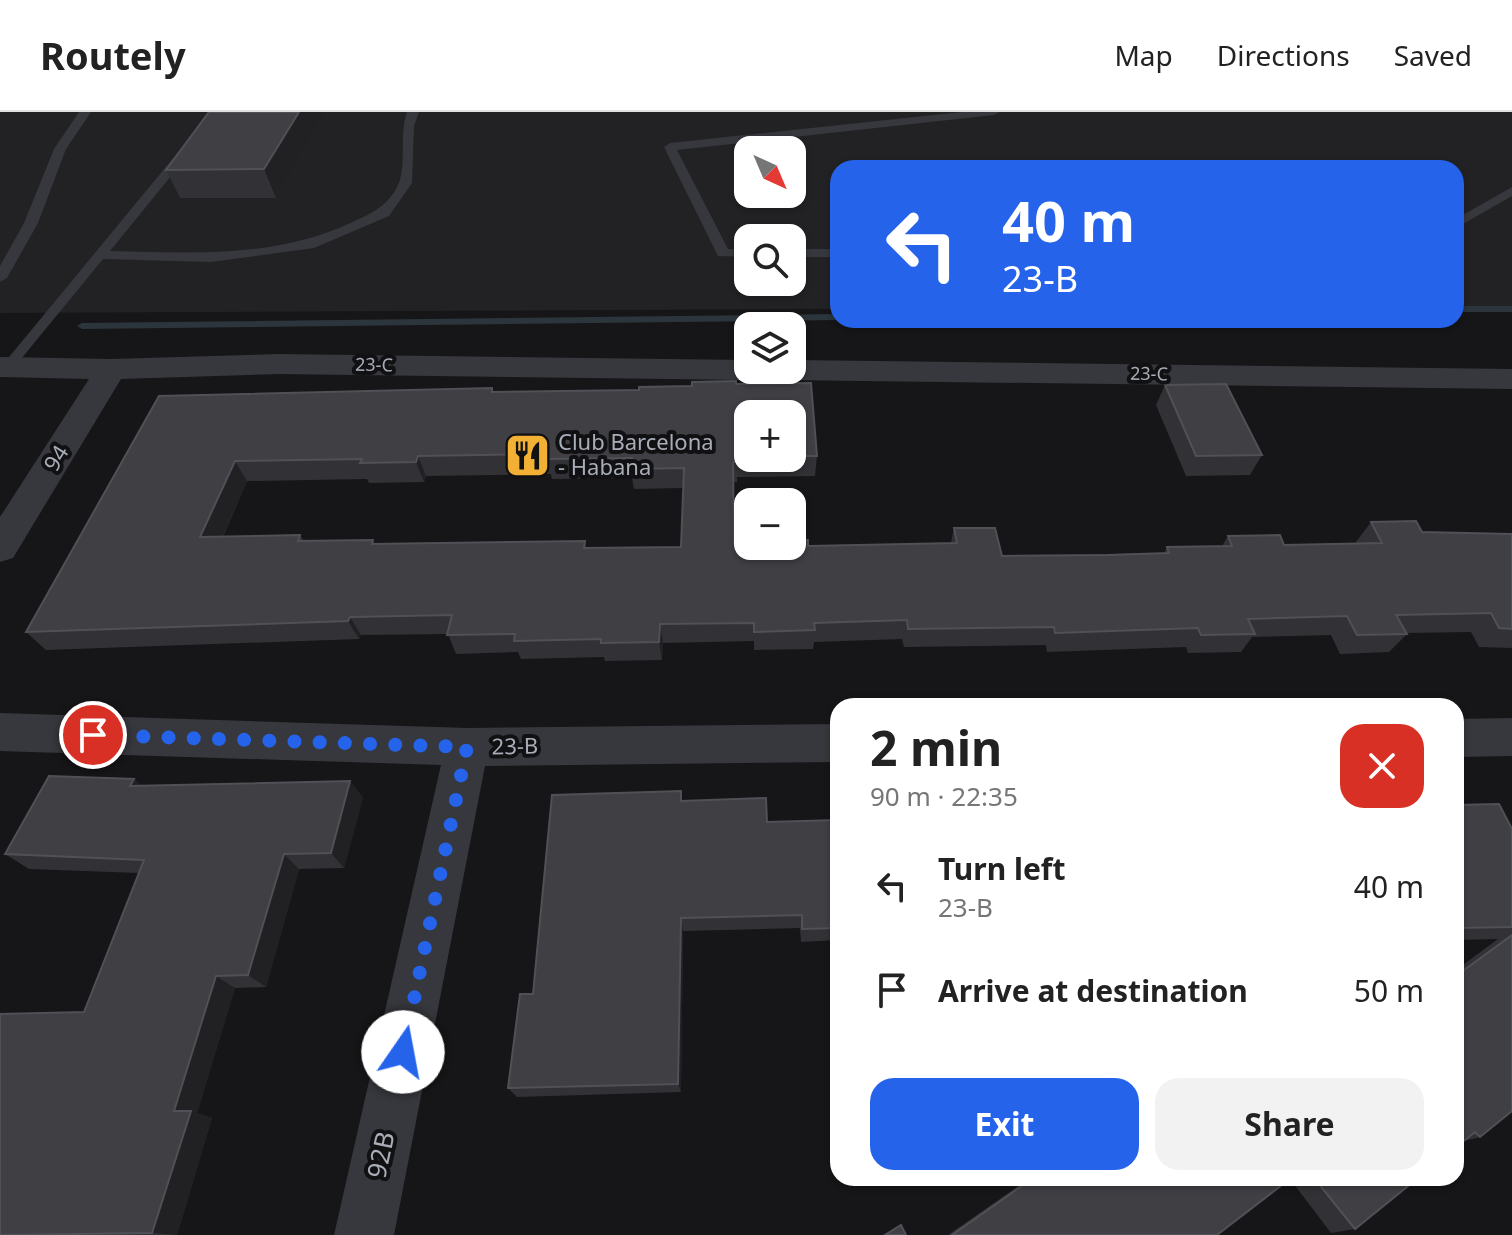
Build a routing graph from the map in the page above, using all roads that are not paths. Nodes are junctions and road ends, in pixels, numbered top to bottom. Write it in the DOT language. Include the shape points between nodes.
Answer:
graph roads {
  1 [pos="85,112"];
  2 [pos="413,112"];
  3 [pos="994,112"];
  4 [pos="191,144"];
  5 [pos="1512,191"];
  6 [pos="1464,219"];
  7 [pos="734,253"];
  8 [pos="806,253"];
  9 [pos="830,253"];
  10 [pos="101,255"];
  11 [pos="0,278"];
  12 [pos="3,367"];
  13 [pos="111,369"];
  14 [pos="734,370"];
  15 [pos="806,370"];
  16 [pos="1512,379"];
  17 [pos="0,548"];
  18 [pos="0,732"];
  19 [pos="1512,737"];
  20 [pos="1464,738"];
  21 [pos="830,743"];
  22 [pos="467,747"];
  23 [pos="364,1235"];
  1 -- 11 [label="lane" via="60,149 31,223"];
  2 -- 10 [label="lane" via="406,183 384,213 314,244 211,258"];
  3 -- 7 [label="lane" via="670,147 723,253"];
  4 -- 10 [label="lane"];
  5 -- 6 [label="lane"];
  8 -- 9 [label="lane"];
  10 -- 12 [label="lane"];
  12 -- 13 [label="street, 23-C"];
  13 -- 14 [label="street, 23-C" via="279,364"];
  13 -- 17 [label="street, 94"];
  15 -- 16 [label="street, 23-C"];
  18 -- 22 [label="street, 23-B"];
  19 -- 20 [label="street"];
  21 -- 22 [label="street, 23-B"];
  22 -- 23 [label="street, 92B"];
}
